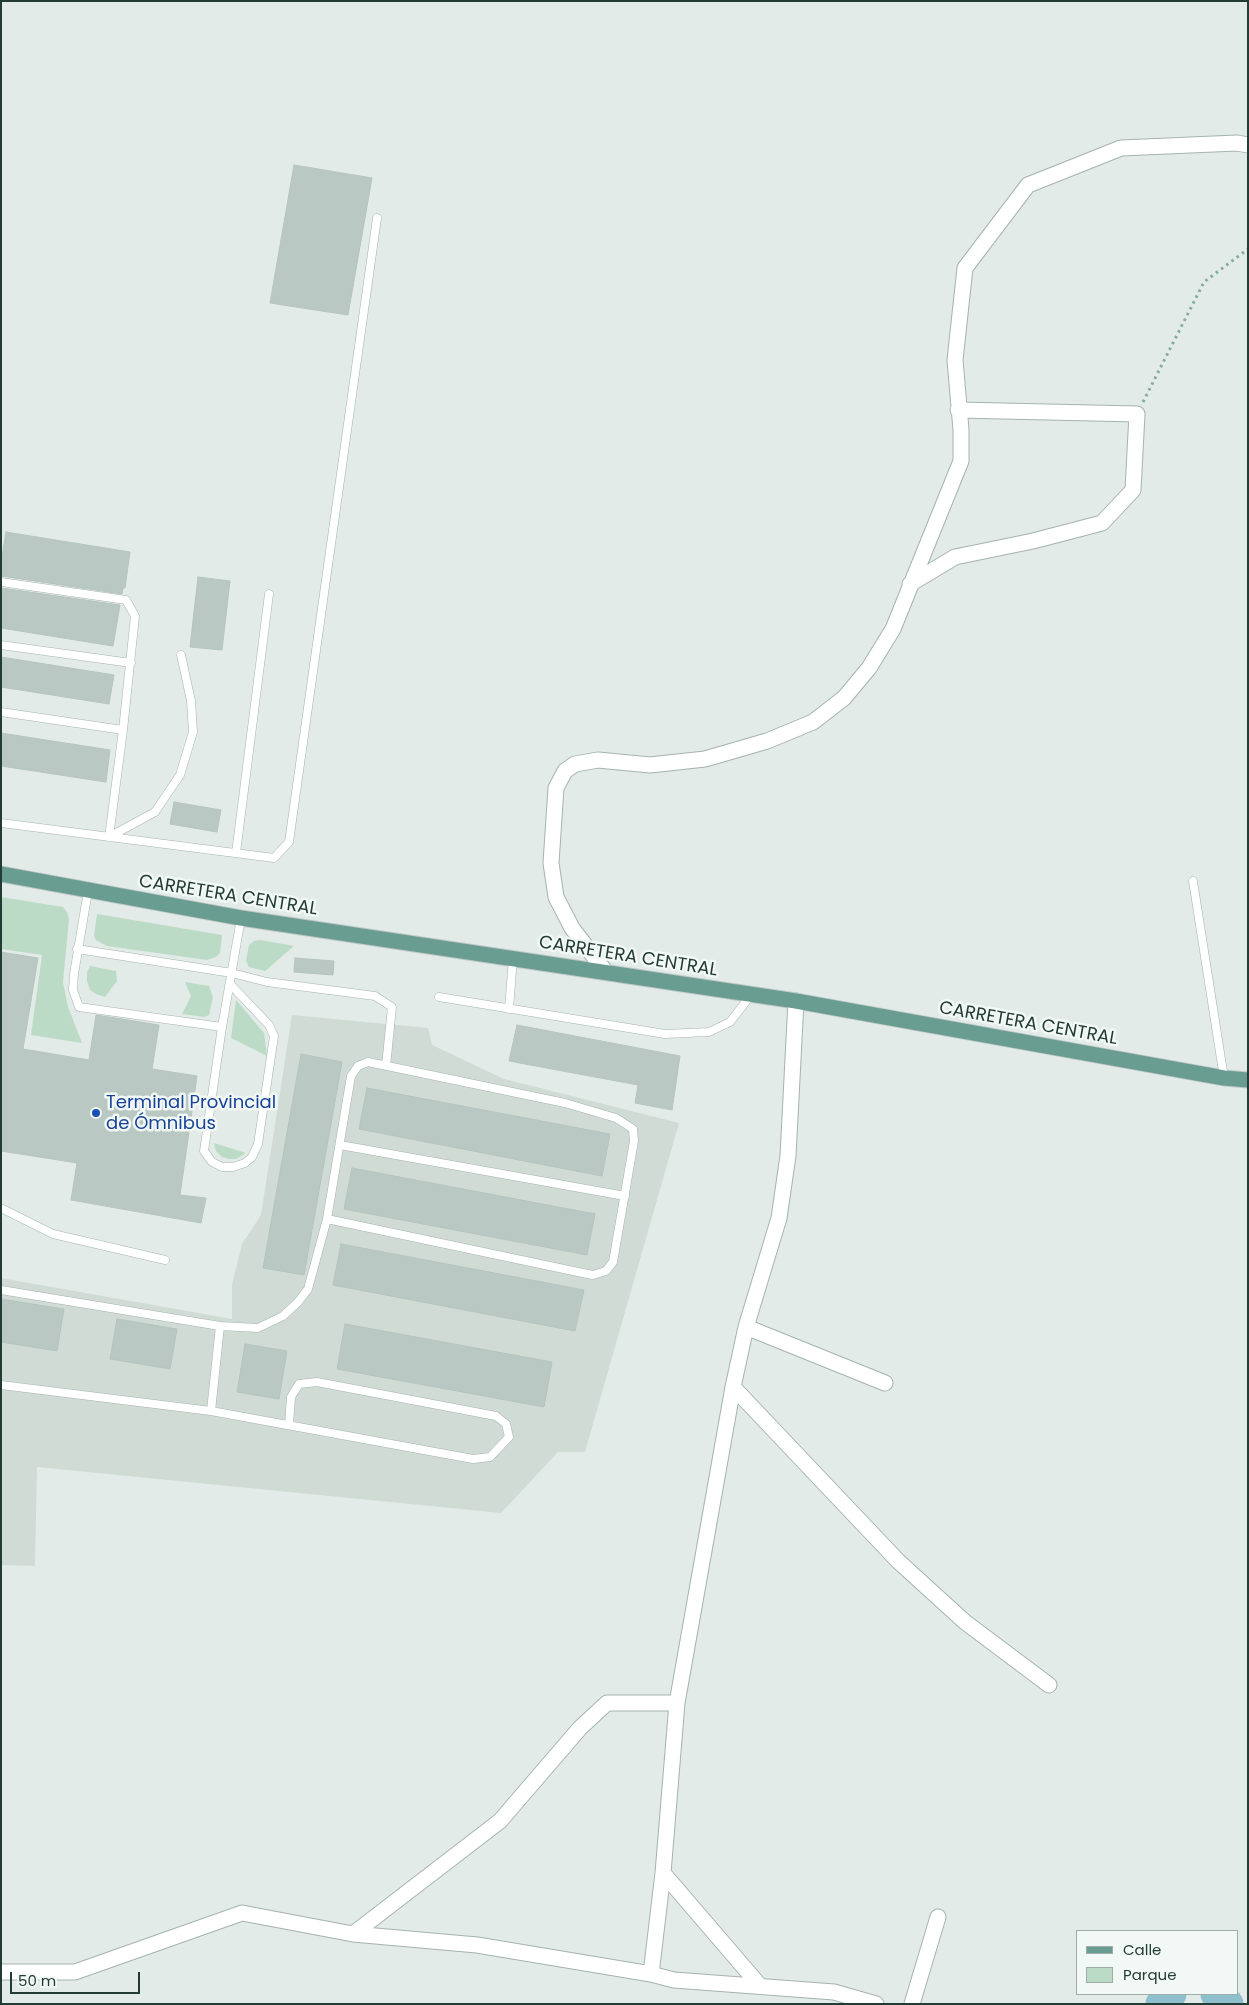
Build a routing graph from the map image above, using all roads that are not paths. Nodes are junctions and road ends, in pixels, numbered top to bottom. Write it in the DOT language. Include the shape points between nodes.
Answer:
graph roads {
  1 [pos="1248,145"];
  2 [pos="377,218"];
  3 [pos="958,410"];
  4 [pos="1,582"];
  5 [pos="910,584"];
  6 [pos="269,594"];
  7 [pos="1,645"];
  8 [pos="181,655"];
  9 [pos="131,663"];
  10 [pos="1,712"];
  11 [pos="123,730"];
  12 [pos="1,822"];
  13 [pos="109,837"];
  14 [pos="236,853"];
  15 [pos="1,874"];
  16 [pos="1192,881"];
  17 [pos="88,891"];
  18 [pos="241,918"];
  19 [pos="77,948"];
  20 [pos="513,958"];
  21 [pos="605,972"];
  22 [pos="232,974"];
  23 [pos="230,984"];
  24 [pos="751,995"];
  25 [pos="439,997"];
  26 [pos="796,1001"];
  27 [pos="509,1009"];
  28 [pos="222,1028"];
  29 [pos="386,1066"];
  30 [pos="1224,1078"];
  31 [pos="1248,1080"];
  32 [pos="340,1145"];
  33 [pos="624,1196"];
  34 [pos="1,1208"];
  35 [pos="328,1219"];
  36 [pos="165,1260"];
  37 [pos="1,1290"];
  38 [pos="220,1326"];
  39 [pos="746,1327"];
  40 [pos="885,1383"];
  41 [pos="1,1385"];
  42 [pos="733,1387"];
  43 [pos="211,1410"];
  44 [pos="289,1425"];
  45 [pos="1049,1685"];
  46 [pos="677,1704"];
  47 [pos="663,1873"];
  48 [pos="938,1917"];
  49 [pos="353,1934"];
  50 [pos="1,1972"];
  51 [pos="651,1974"];
  52 [pos="760,1986"];
  53 [pos="876,2004"];
  54 [pos="912,2004"];
  1 -- 3 [label="street" via="1121,148 1028,185 965,268 955,360"];
  2 -- 14 [label="lane" via="289,842 274,858"];
  3 -- 5 [label="street" via="960,461"];
  3 -- 5 [label="street" via="1137,414 1133,490 1102,523 955,557"];
  4 -- 9 [label="lane" via="126,600 135,616"];
  5 -- 21 [label="street" via="893,629 869,668 844,698 813,722 705,759 650,765 598,760 576,764 565,771 556,788 551,863 556,897 572,928"];
  6 -- 14 [label="lane"];
  7 -- 9 [label="lane"];
  8 -- 13 [label="lane" via="191,701 193,732 180,775 155,812"];
  9 -- 11 [label="lane"];
  10 -- 11 [label="lane"];
  11 -- 13 [label="lane"];
  12 -- 13 [label="lane"];
  13 -- 14 [label="lane"];
  15 -- 17 [label="main road, CARRETERA CENTRAL"];
  16 -- 30 [label="lane"];
  17 -- 18 [label="main road, CARRETERA CENTRAL"];
  17 -- 19 [label="lane"];
  18 -- 20 [label="main road, CARRETERA CENTRAL"];
  18 -- 22 [label="lane"];
  19 -- 22 [label="lane"];
  19 -- 28 [label="lane" via="73,990 79,1007"];
  20 -- 21 [label="main road, CARRETERA CENTRAL"];
  20 -- 27 [label="lane"];
  21 -- 24 [label="main road, CARRETERA CENTRAL"];
  22 -- 23 [label="lane"];
  22 -- 29 [label="lane" via="267,982 375,996 392,1007"];
  23 -- 28 [label="lane"];
  23 -- 28 [label="lane" via="269,1025 274,1036 258,1144 245,1164 233,1167 222,1167 212,1162 204,1151"];
  24 -- 26 [label="main road, CARRETERA CENTRAL"];
  24 -- 27 [label="lane" via="730,1022 709,1032 665,1034"];
  25 -- 27 [label="lane"];
  26 -- 30 [label="main road, CARRETERA CENTRAL"];
  26 -- 39 [label="street" via="788,1156 779,1218"];
  29 -- 32 [label="lane" via="368,1062 358,1066 351,1076"];
  29 -- 33 [label="lane" via="565,1103 616,1118 633,1129 634,1141"];
  30 -- 31 [label="main road, CARRETERA CENTRAL"];
  32 -- 33 [label="lane"];
  32 -- 35 [label="lane"];
  33 -- 35 [label="lane" via="613,1262 606,1271 593,1275"];
  34 -- 36 [label="lane" via="53,1234"];
  35 -- 38 [label="lane" via="308,1288 298,1302 283,1316 258,1328"];
  37 -- 38 [label="lane"];
  38 -- 43 [label="lane"];
  39 -- 40 [label="street"];
  39 -- 42 [label="street"];
  41 -- 43 [label="lane"];
  42 -- 45 [label="street" via="898,1561 965,1622"];
  42 -- 46 [label="street"];
  43 -- 44 [label="lane"];
  44 -- 44 [label="lane" via="473,1459 490,1457 509,1437 506,1424 496,1416 318,1382 299,1384 291,1397"];
  46 -- 47 [label="street"];
  46 -- 49 [label="street" via="607,1704 580,1728 500,1820"];
  47 -- 51 [label="street"];
  47 -- 52 [label="street"];
  48 -- 54 [label="street"];
  49 -- 50 [label="street" via="242,1913 75,1972"];
  49 -- 51 [label="street" via="477,1944"];
  51 -- 52 [label="street" via="674,1980"];
  52 -- 53 [label="street" via="834,1992"];
}
